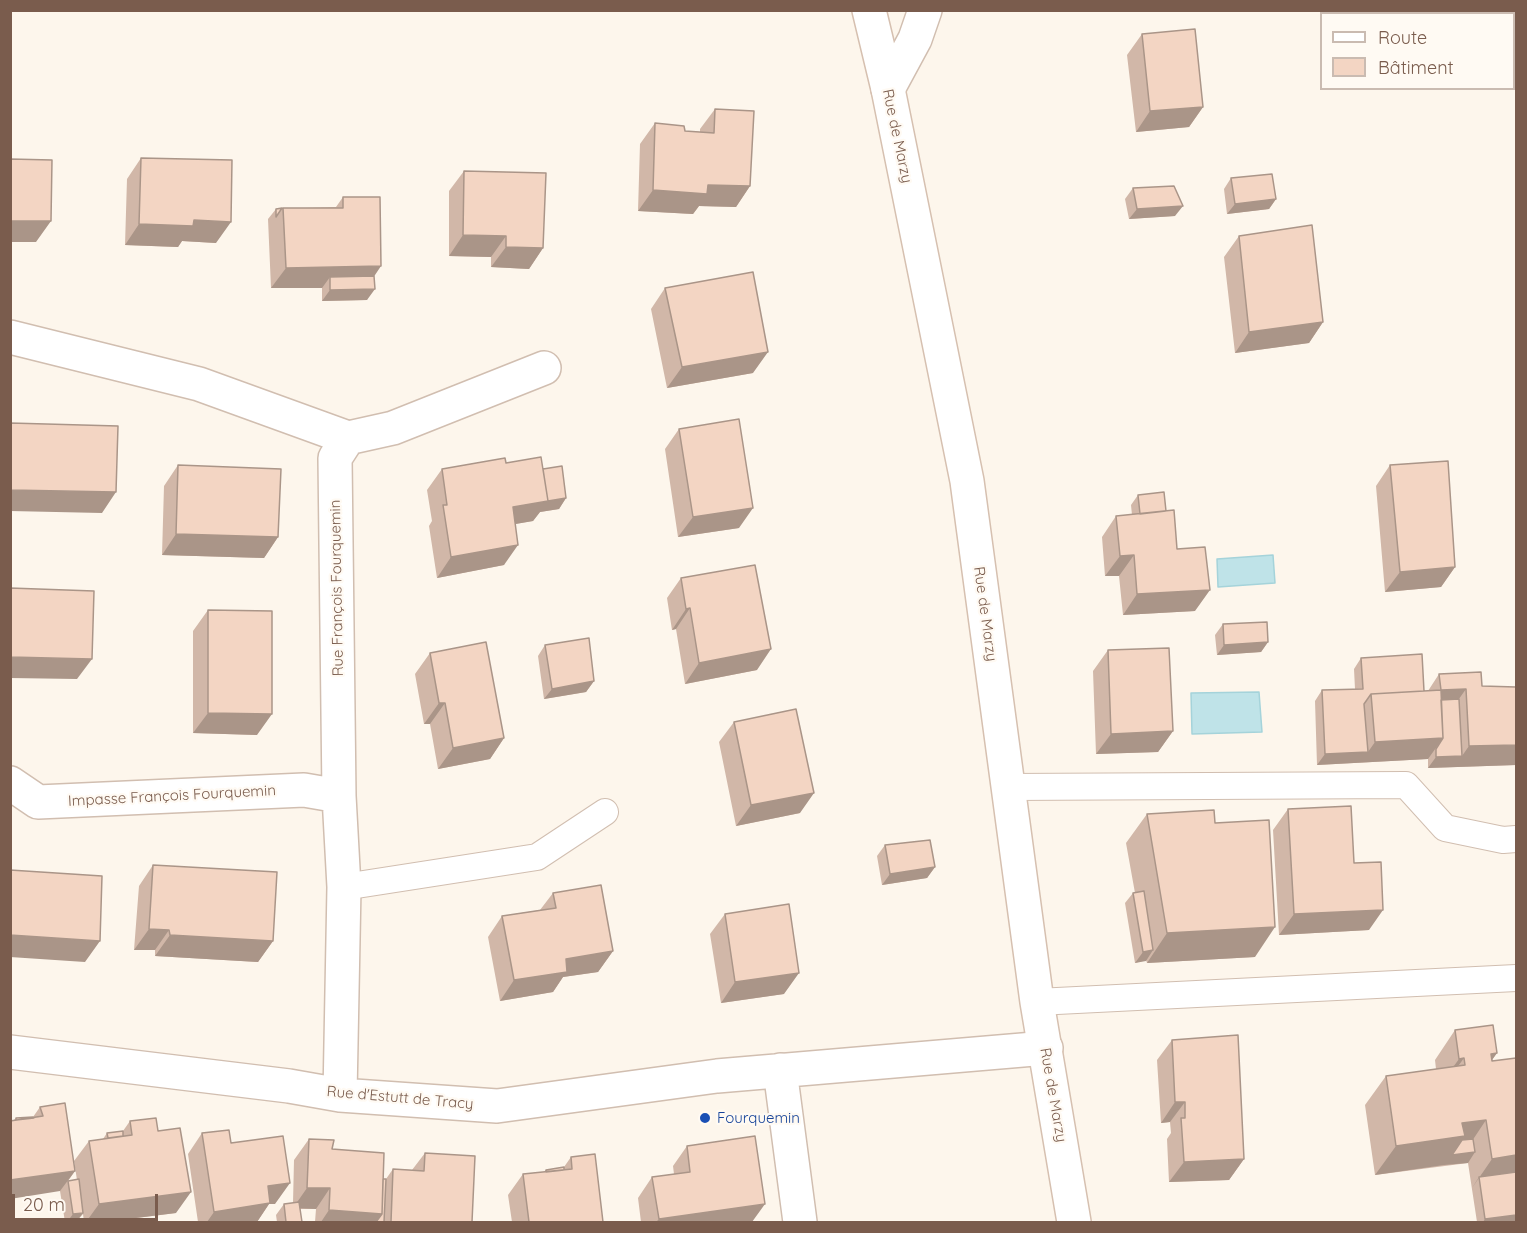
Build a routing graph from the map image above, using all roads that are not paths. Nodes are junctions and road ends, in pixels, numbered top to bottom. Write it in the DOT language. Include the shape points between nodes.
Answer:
graph roads {
  1 [pos="869,10"];
  2 [pos="925,10"];
  3 [pos="888,89"];
  4 [pos="10,337"];
  5 [pos="544,368"];
  6 [pos="348,438"];
  7 [pos="10,783"];
  8 [pos="1009,787"];
  9 [pos="339,796"];
  10 [pos="605,812"];
  11 [pos="1516,839"];
  12 [pos="344,887"];
  13 [pos="1516,978"];
  14 [pos="1037,1002"];
  15 [pos="1046,1048"];
  16 [pos="10,1052"];
  17 [pos="904,1060"];
  18 [pos="780,1070"];
  19 [pos="717,1076"];
  20 [pos="340,1095"];
  21 [pos="801,1222"];
  22 [pos="1074,1222"];
  1 -- 3 [label="street, Rue de Marzy"];
  2 -- 3 [label="street" via="915,39"];
  3 -- 8 [label="street, Rue de Marzy" via="967,481"];
  4 -- 6 [label="street" via="199,384"];
  5 -- 6 [label="street" via="393,428"];
  6 -- 9 [label="street, Rue François Fourquemin" via="335,458"];
  7 -- 9 [label="street, Impasse François Fourquemin" via="38,802 304,790"];
  8 -- 11 [label="lane" via="1406,785 1445,828"];
  8 -- 14 [label="street, Rue de Marzy"];
  9 -- 12 [label="street, Rue François Fourquemin"];
  10 -- 12 [label="lane" via="537,857"];
  12 -- 20 [label="street, Rue François Fourquemin"];
  13 -- 14 [label="lane"];
  14 -- 15 [label="street, Rue de Marzy"];
  15 -- 17 [label="street, Rue d'Estutt de Tracy"];
  15 -- 22 [label="street, Rue de Marzy"];
  16 -- 20 [label="street, Rue d'Estutt de Tracy"];
  17 -- 18 [label="street, Rue d'Estutt de Tracy"];
  17 -- 19 [label="lane, Rue d'Estutt de Tracy" via="879,1046 750,1059"];
  18 -- 19 [label="street, Rue d'Estutt de Tracy"];
  18 -- 21 [label="street"];
  19 -- 20 [label="street, Rue d'Estutt de Tracy" via="497,1106"];
}
